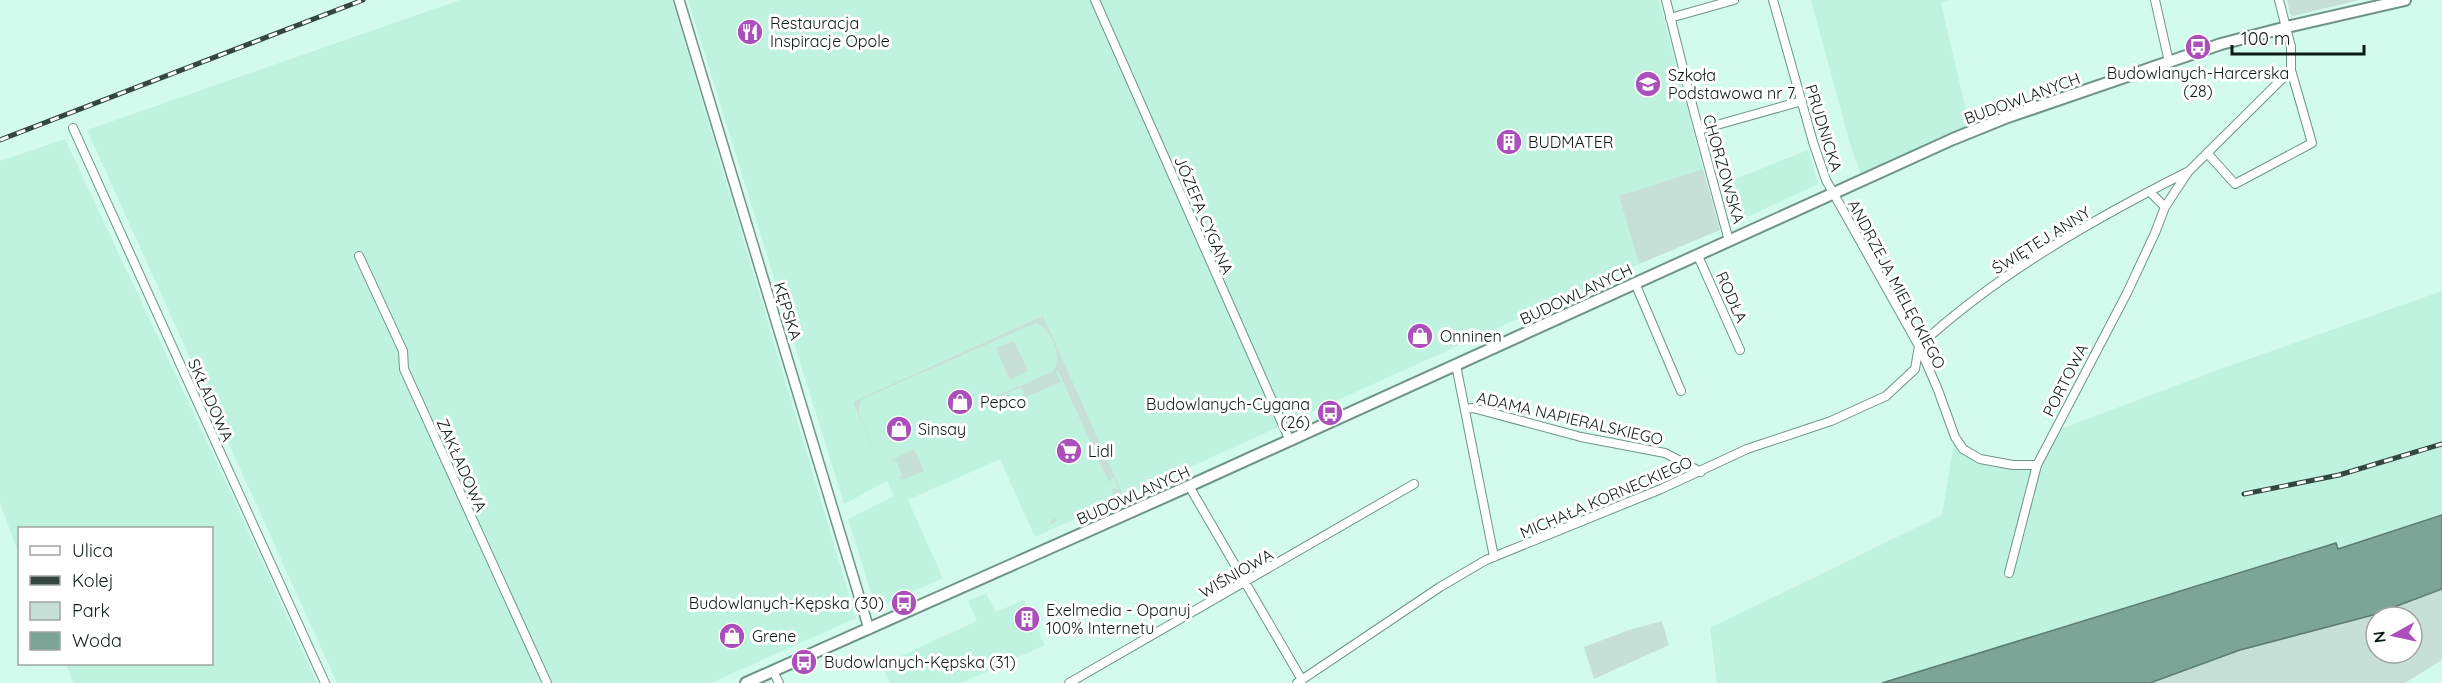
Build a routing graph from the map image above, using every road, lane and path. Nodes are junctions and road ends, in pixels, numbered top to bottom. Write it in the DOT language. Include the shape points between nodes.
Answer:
graph roads {
  1 [pos="679,0"];
  2 [pos="1095,0"];
  3 [pos="1666,0"];
  4 [pos="1734,0"];
  5 [pos="1773,0"];
  6 [pos="2155,0"];
  7 [pos="2280,0"];
  8 [pos="2404,0"];
  9 [pos="1670,18"];
  10 [pos="2286,27"];
  11 [pos="2169,62"];
  12 [pos="2291,70"];
  13 [pos="1802,101"];
  14 [pos="74,128"];
  15 [pos="1700,130"];
  16 [pos="2208,154"];
  17 [pos="2188,172"];
  18 [pos="2150,192"];
  19 [pos="1833,193"];
  20 [pos="2164,207"];
  21 [pos="1730,241"];
  22 [pos="359,256"];
  23 [pos="1698,256"];
  24 [pos="1635,283"];
  25 [pos="1918,346"];
  26 [pos="1740,350"];
  27 [pos="1455,365"];
  28 [pos="1682,391"];
  29 [pos="1465,409"];
  30 [pos="1290,441"];
  31 [pos="2037,465"];
  32 [pos="1701,472"];
  33 [pos="1414,484"];
  34 [pos="1189,486"];
  35 [pos="1494,557"];
  36 [pos="2009,573"];
  37 [pos="1245,583"];
  38 [pos="869,629"];
  39 [pos="773,671"];
  40 [pos="1299,681"];
  41 [pos="325,683"];
  42 [pos="547,683"];
  43 [pos="746,683"];
  44 [pos="780,683"];
  45 [pos="1069,683"];
  1 -- 38 [label="street, KĘPSKA"];
  2 -- 30 [label="street, JÓZEFA CYGANA"];
  3 -- 9 [label="street, CHORZOWSKA"];
  4 -- 9 [label="street"];
  5 -- 13 [label="street, PRUDNICKA"];
  6 -- 11 [label="street"];
  7 -- 10 [label="street"];
  8 -- 10 [label="main road, BUDOWLANYCH"];
  9 -- 15 [label="street, CHORZOWSKA"];
  10 -- 11 [label="main road, BUDOWLANYCH"];
  10 -- 12 [label="street"];
  11 -- 19 [label="main road, BUDOWLANYCH" via="2005,118"];
  12 -- 16 [label="street, ŚWIĘTEJ ANNY"];
  12 -- 16 [label="street" via="2312,143 2235,183"];
  13 -- 15 [label="street"];
  13 -- 19 [label="street, PRUDNICKA" via="1821,168"];
  14 -- 41 [label="street, SKŁADOWA"];
  15 -- 21 [label="street, CHORZOWSKA"];
  16 -- 17 [label="street, ŚWIĘTEJ ANNY"];
  17 -- 18 [label="street, ŚWIĘTEJ ANNY"];
  17 -- 20 [label="street, ŚWIĘTEJ ANNY"];
  18 -- 20 [label="street"];
  18 -- 25 [label="street, ŚWIĘTEJ ANNY" via="2028,262 1961,309"];
  19 -- 21 [label="main road, BUDOWLANYCH"];
  19 -- 25 [label="street, ANDRZEJA MIELĘCKIEGO"];
  20 -- 31 [label="street, PORTOWA" via="2127,292"];
  21 -- 23 [label="main road, BUDOWLANYCH"];
  22 -- 42 [label="street, ZAKŁADOWA" via="403,351 404,369"];
  23 -- 24 [label="main road, BUDOWLANYCH"];
  23 -- 26 [label="street, RODŁA"];
  24 -- 27 [label="main road, BUDOWLANYCH"];
  24 -- 28 [label="street"];
  25 -- 31 [label="street, ANDRZEJA MIELĘCKIEGO" via="1963,449 1980,459"];
  25 -- 32 [label="street, MICHAŁA KORNECKIEGO" via="1915,369 1886,396 1841,417 1747,449"];
  27 -- 29 [label="street"];
  27 -- 30 [label="main road, BUDOWLANYCH"];
  29 -- 32 [label="street, ADAMA NAPIERALSKIEGO" via="1665,453"];
  29 -- 35 [label="street"];
  30 -- 34 [label="main road, BUDOWLANYCH"];
  31 -- 36 [label="street, PORTOWA"];
  32 -- 35 [label="street, MICHAŁA KORNECKIEGO"];
  33 -- 37 [label="street, WIŚNIOWA"];
  34 -- 37 [label="street"];
  34 -- 38 [label="main road, BUDOWLANYCH"];
  35 -- 40 [label="street, MICHAŁA KORNECKIEGO" via="1440,587"];
  37 -- 40 [label="street"];
  37 -- 45 [label="street, WIŚNIOWA"];
  38 -- 39 [label="main road, BUDOWLANYCH"];
  39 -- 43 [label="main road, BUDOWLANYCH"];
  39 -- 44 [label="street"];
}
